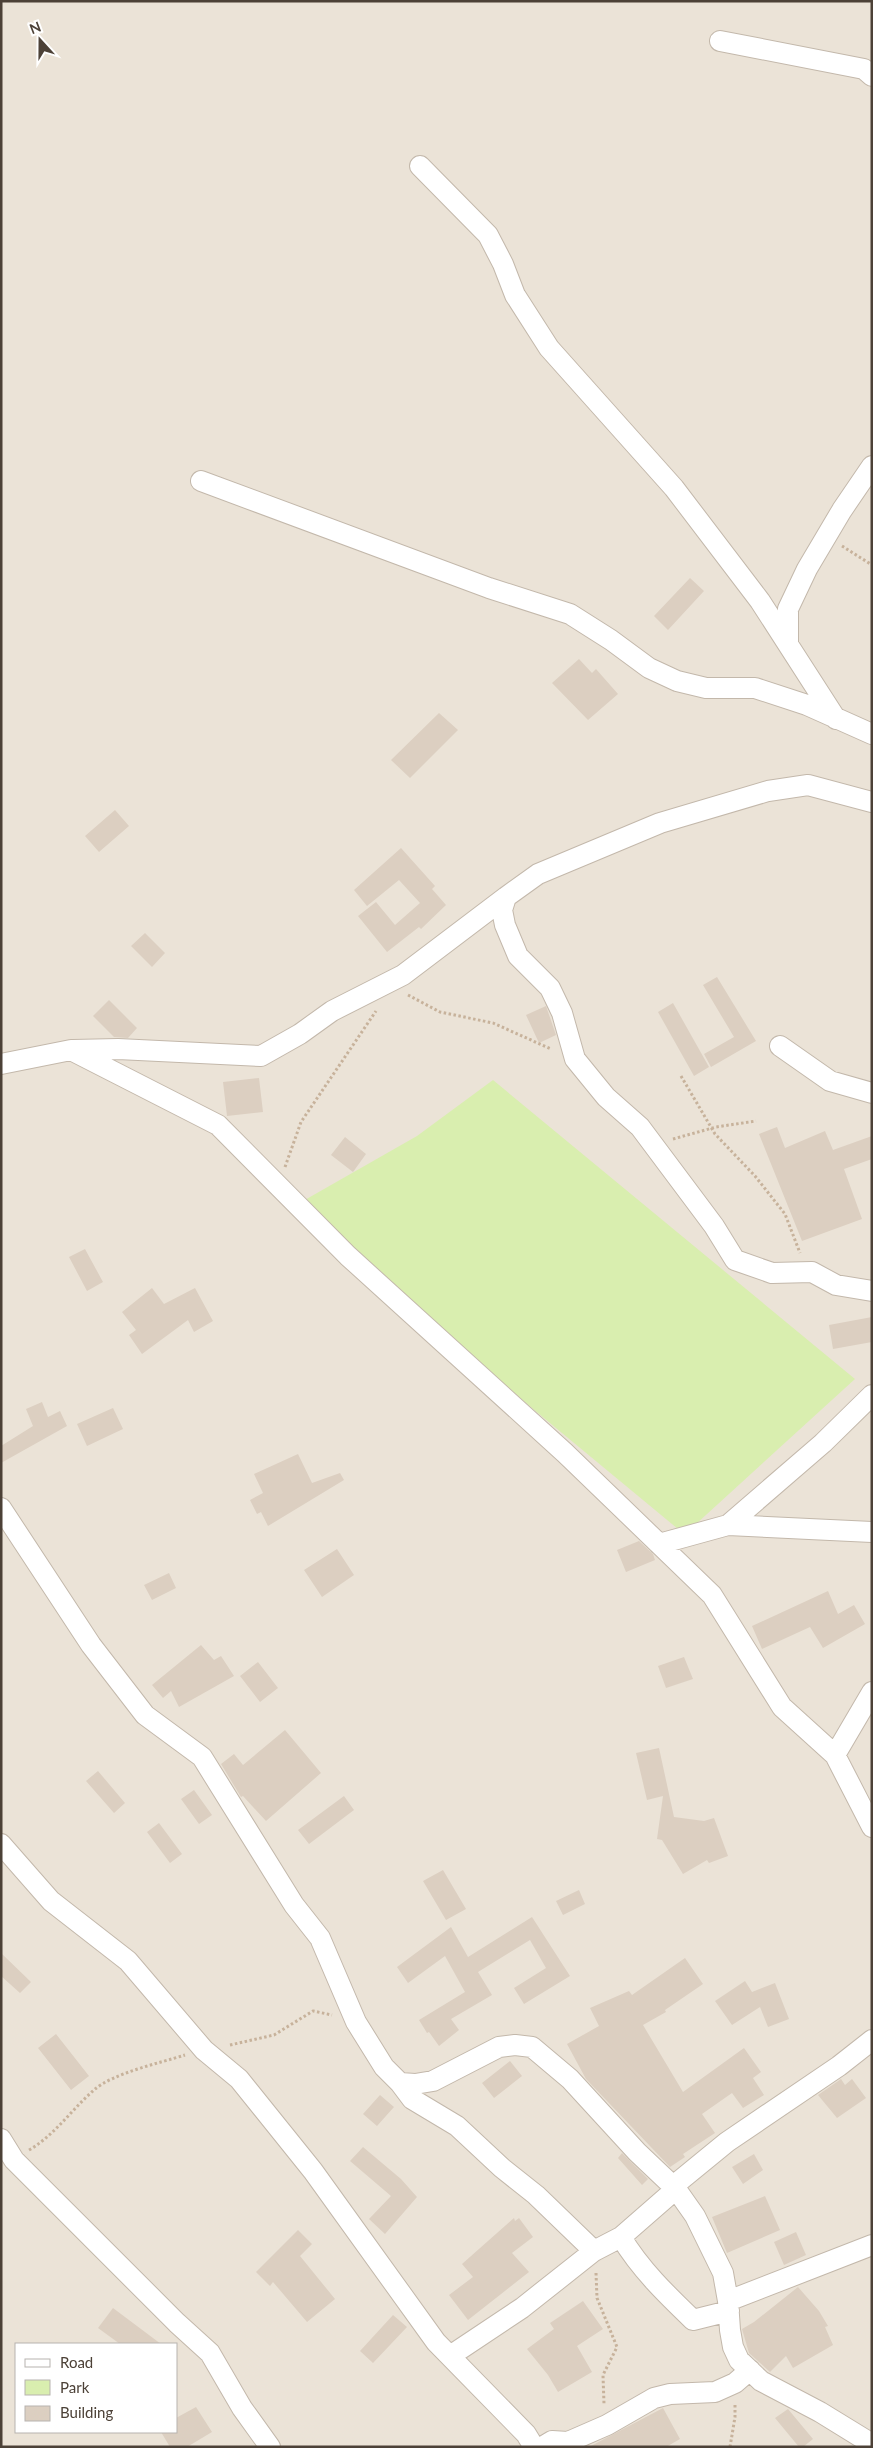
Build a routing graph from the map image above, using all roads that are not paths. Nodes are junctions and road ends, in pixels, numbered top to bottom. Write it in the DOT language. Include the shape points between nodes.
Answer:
graph roads {
  1 [pos="720,41"];
  2 [pos="872,76"];
  3 [pos="420,166"];
  4 [pos="872,466"];
  5 [pos="201,480"];
  6 [pos="788,644"];
  7 [pos="836,719"];
  8 [pos="872,734"];
  9 [pos="872,802"];
  10 [pos="506,897"];
  11 [pos="780,1046"];
  12 [pos="70,1050"];
  13 [pos="1,1064"];
  14 [pos="872,1092"];
  15 [pos="872,1291"];
  16 [pos="872,1395"];
  17 [pos="1,1508"];
  18 [pos="728,1525"];
  19 [pos="872,1532"];
  20 [pos="659,1544"];
  21 [pos="872,1692"];
  22 [pos="835,1755"];
  23 [pos="872,1827"];
  24 [pos="1,1844"];
  25 [pos="872,2040"];
  26 [pos="400,2083"];
  27 [pos="1,2139"];
  28 [pos="674,2188"];
  29 [pos="621,2237"];
  30 [pos="872,2245"];
  31 [pos="594,2251"];
  32 [pos="728,2306"];
  33 [pos="450,2356"];
  34 [pos="742,2377"];
  35 [pos="872,2444"];
  36 [pos="270,2447"];
  37 [pos="534,2447"];
  38 [pos="542,2447"];
  1 -- 2 [label="street" via="864,69"];
  3 -- 6 [label="street" via="488,235 515,295 549,348 674,488 760,601"];
  4 -- 6 [label="street" via="807,569 788,609"];
  5 -- 7 [label="street" via="480,584 570,614 649,668 677,681 706,688 755,688 807,705"];
  6 -- 7 [label="street"];
  7 -- 8 [label="street"];
  9 -- 10 [label="street" via="808,785 768,791 660,823 538,874"];
  10 -- 12 [label="street" via="434,953 387,984 332,1012 261,1056 118,1049"];
  10 -- 15 [label="street" via="502,910 505,925 518,956 550,988 562,1013 575,1059 606,1096 640,1127 714,1226 735,1260 772,1273 812,1272 836,1285"];
  11 -- 14 [label="street" via="830,1081"];
  12 -- 13 [label="street"];
  12 -- 20 [label="street" via="218,1125 348,1256 565,1453"];
  16 -- 18 [label="street" via="823,1443"];
  17 -- 26 [label="street" via="91,1644 144,1715 202,1757 294,1905 320,1938 356,2022 384,2067"];
  18 -- 19 [label="street"];
  18 -- 20 [label="street"];
  20 -- 22 [label="street" via="712,1595 782,1707"];
  21 -- 22 [label="street"];
  22 -- 23 [label="street"];
  24 -- 33 [label="street" via="52,1901 128,1961 204,2050 239,2079 313,2171 436,2342"];
  25 -- 28 [label="street" via="727,2142"];
  26 -- 28 [label="street" via="433,2081 499,2047 532,2047 570,2079 636,2152"];
  26 -- 31 [label="street" via="412,2099 457,2126"];
  27 -- 36 [label="street" via="14,2160 210,2353 242,2408"];
  28 -- 29 [label="street" via="657,2208"];
  28 -- 32 [label="street" via="699,2224 723,2272"];
  29 -- 31 [label="street"];
  29 -- 32 [label="street" via="638,2262 693,2320"];
  30 -- 32 [label="street"];
  31 -- 33 [label="street" via="522,2308"];
  32 -- 34 [label="street" via="733,2347"];
  33 -- 37 [label="street" via="526,2434"];
  34 -- 35 [label="street" via="761,2381"];
  34 -- 38 [label="street" via="715,2392 654,2398 568,2442 552,2441"];
}
